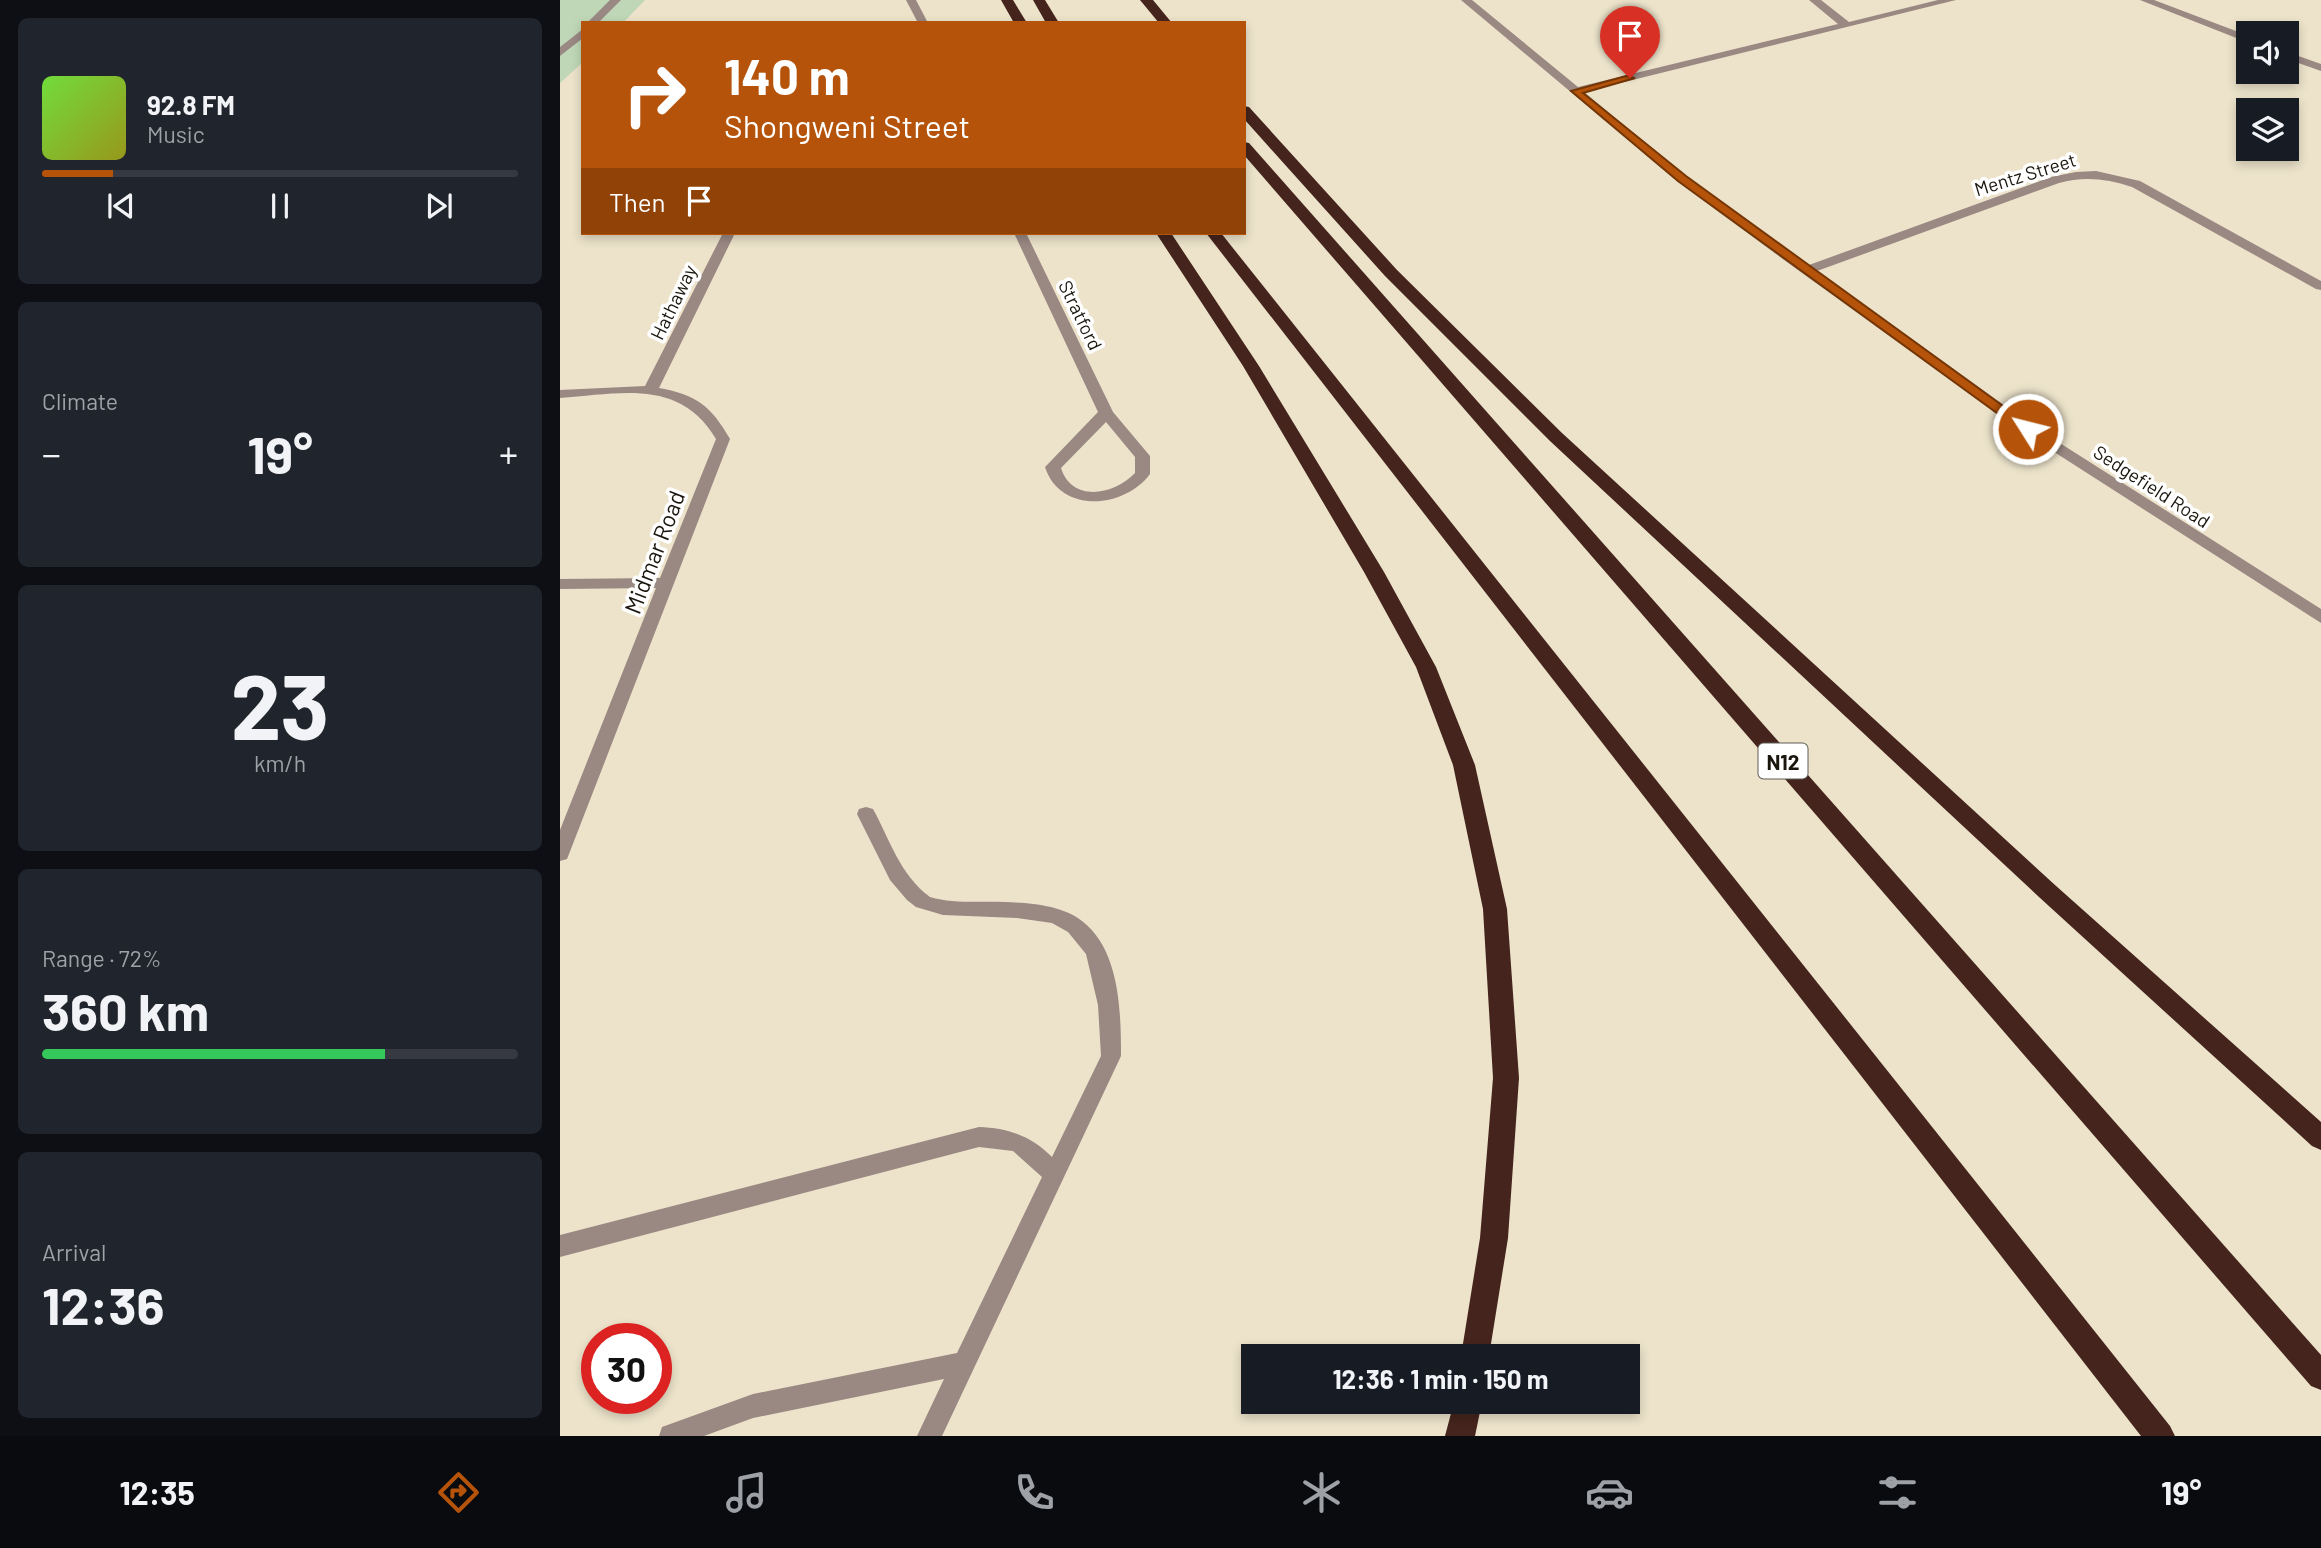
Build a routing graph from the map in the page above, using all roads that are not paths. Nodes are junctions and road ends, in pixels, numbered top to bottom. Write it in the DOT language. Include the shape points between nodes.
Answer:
graph roads {
  1 [pos="616,0"];
  2 [pos="911,0"];
  3 [pos="1007,0"];
  4 [pos="1039,0"];
  5 [pos="1130,0"];
  6 [pos="1146,0"];
  7 [pos="1466,0"];
  8 [pos="1814,0"];
  9 [pos="1951,0"];
  10 [pos="2145,0"];
  11 [pos="594,21"];
  12 [pos="921,21"];
  13 [pos="1020,21"];
  14 [pos="1053,21"];
  15 [pos="1146,21"];
  16 [pos="1164,21"];
  17 [pos="1845,24"];
  18 [pos="581,34"];
  19 [pos="2236,35"];
  20 [pos="560,53"];
  21 [pos="2299,60"];
  22 [pos="2321,68"];
  23 [pos="1576,91"];
  24 [pos="1246,112"];
  25 [pos="1246,148"];
  26 [pos="728,235"];
  27 [pos="1021,235"];
  28 [pos="1164,235"];
  29 [pos="1215,235"];
  30 [pos="1807,270"];
  31 [pos="2321,286"];
  32 [pos="652,389"];
  33 [pos="560,394"];
  34 [pos="1106,413"];
  35 [pos="667,583"];
  36 [pos="560,584"];
  37 [pos="2321,617"];
  38 [pos="866,814"];
  39 [pos="560,854"];
  40 [pos="2321,1138"];
  41 [pos="1053,1174"];
  42 [pos="560,1246"];
  43 [pos="1477,1344"];
  44 [pos="963,1363"];
  45 [pos="2321,1376"];
  46 [pos="1466,1414"];
  47 [pos="671,1436"];
  48 [pos="929,1436"];
  49 [pos="1461,1436"];
  50 [pos="2160,1436"];
  1 -- 11 [label="street"];
  2 -- 12 [label="street"];
  3 -- 13 [label="highway"];
  4 -- 14 [label="highway"];
  5 -- 15 [label="highway"];
  6 -- 16 [label="highway"];
  7 -- 23 [label="street, Sedgefield Road"];
  8 -- 17 [label="street"];
  9 -- 17 [label="street"];
  10 -- 19 [label="street"];
  17 -- 23 [label="street"];
  18 -- 20 [label="street"];
  21 -- 22 [label="street"];
  23 -- 30 [label="street, Sedgefield Road" via="1682,178"];
  24 -- 40 [label="highway" via="1391,274 1556,437"];
  25 -- 45 [label="highway, N12"];
  26 -- 32 [label="street, Hathaway"];
  27 -- 34 [label="street, Stratford"];
  28 -- 43 [label="highway" via="1251,366 1374,572 1426,667 1464,765 1495,909 1506,1078 1494,1238"];
  29 -- 50 [label="highway"];
  30 -- 31 [label="street, Mentz Street" via="2055,180 2092,173 2136,184"];
  30 -- 37 [label="street, Sedgefield Road" via="2028,429"];
  32 -- 33 [label="street, Midmar Road"];
  32 -- 35 [label="street, Midmar Road" via="696,403 717,423 723,439"];
  34 -- 34 [label="street, Stratford" via="1143,456 1143,474 1129,488 1101,497 1073,493 1056,480 1053,467"];
  35 -- 36 [label="street"];
  35 -- 39 [label="street, Midmar Road"];
  38 -- 41 [label="street" via="894,873 924,903 1033,911 1073,924 1092,943 1111,1008 1111,1056"];
  41 -- 42 [label="street" via="1038,1156 1012,1138 979,1137"];
  41 -- 44 [label="street"];
  44 -- 47 [label="street" via="753,1406"];
  44 -- 48 [label="street"];
  46 -- 49 [label="highway"];
}
